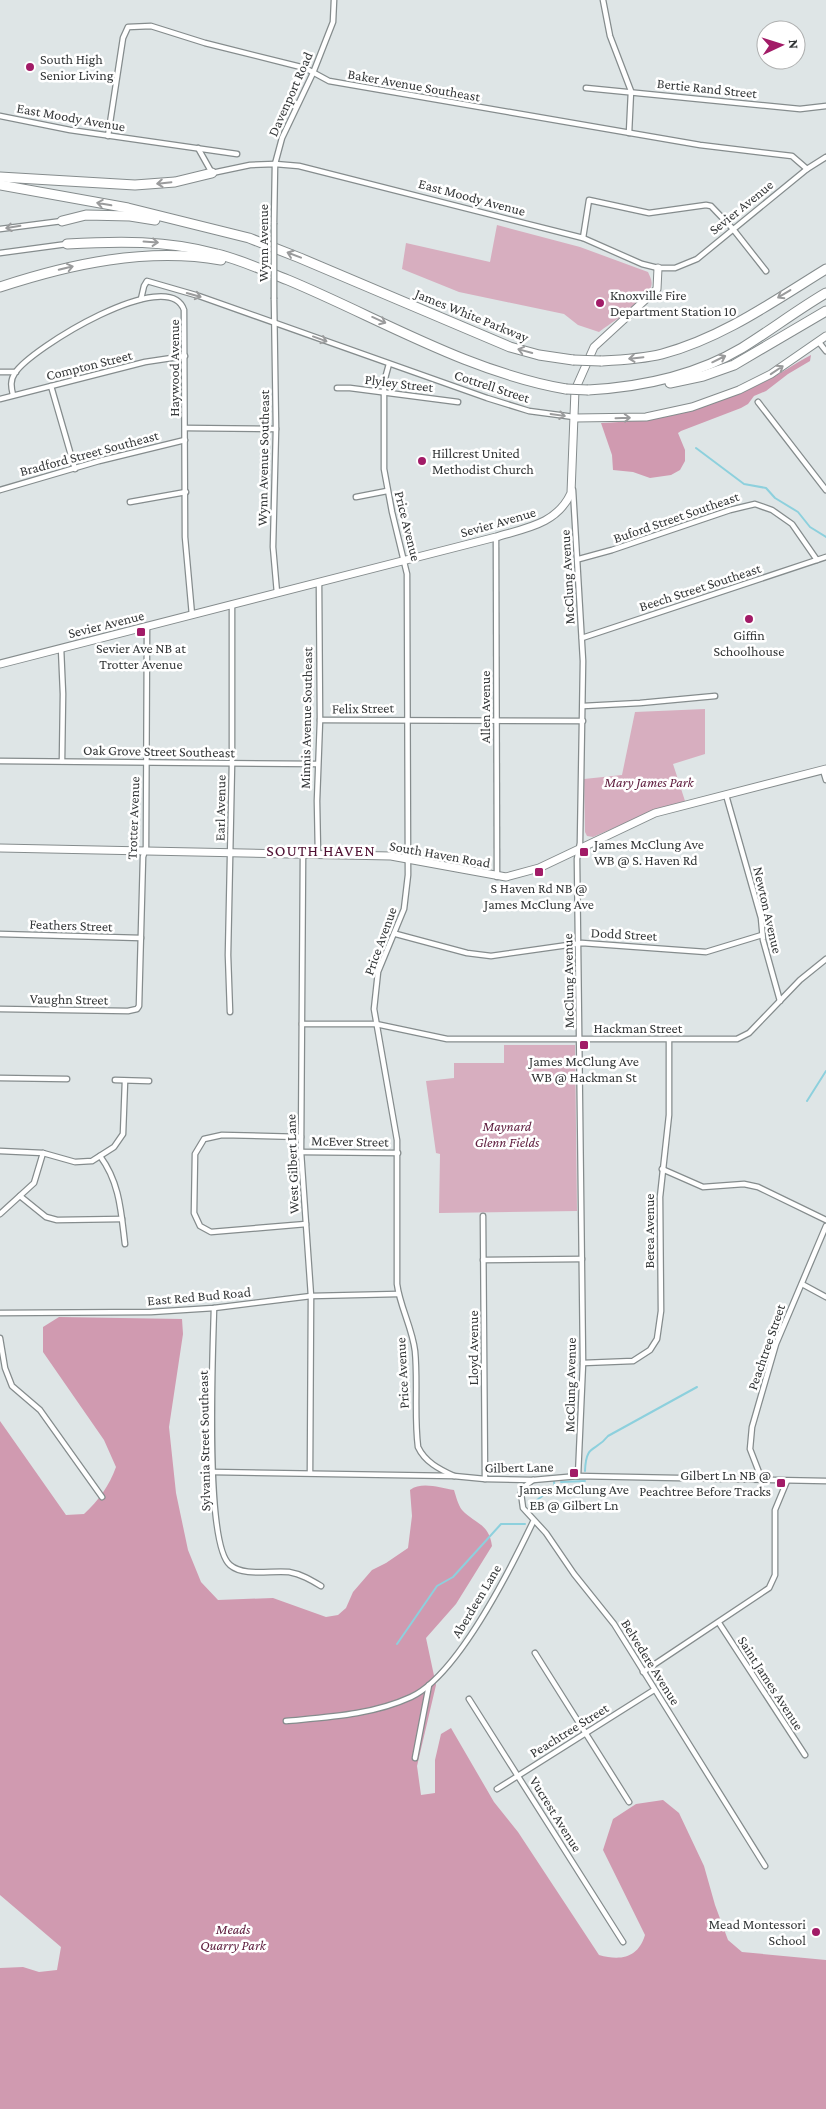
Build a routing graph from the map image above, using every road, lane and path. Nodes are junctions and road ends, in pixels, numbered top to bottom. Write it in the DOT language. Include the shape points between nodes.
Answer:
graph roads {
  1 [pos="334,0"];
  2 [pos="603,0"];
  3 [pos="313,73"];
  4 [pos="586,88"];
  5 [pos="631,91"];
  6 [pos="826,106"];
  7 [pos="0,116"];
  8 [pos="629,133"];
  9 [pos="108,136"];
  10 [pos="198,148"];
  11 [pos="237,154"];
  12 [pos="826,157"];
  13 [pos="275,164"];
  14 [pos="807,169"];
  15 [pos="212,173"];
  16 [pos="0,177"];
  17 [pos="0,185"];
  18 [pos="62,221"];
  19 [pos="0,229"];
  20 [pos="733,229"];
  21 [pos="220,230"];
  22 [pos="582,238"];
  23 [pos="67,244"];
  24 [pos="0,253"];
  25 [pos="658,268"];
  26 [pos="826,269"];
  27 [pos="766,271"];
  28 [pos="267,272"];
  29 [pos="0,287"];
  30 [pos="826,293"];
  31 [pos="141,299"];
  32 [pos="826,311"];
  33 [pos="274,323"];
  34 [pos="826,336"];
  35 [pos="818,341"];
  36 [pos="826,351"];
  37 [pos="185,356"];
  38 [pos="389,364"];
  39 [pos="0,372"];
  40 [pos="16,372"];
  41 [pos="51,386"];
  42 [pos="337,388"];
  43 [pos="625,388"];
  44 [pos="384,393"];
  45 [pos="13,396"];
  46 [pos="0,399"];
  47 [pos="458,402"];
  48 [pos="758,402"];
  49 [pos="575,418"];
  50 [pos="185,428"];
  51 [pos="276,428"];
  52 [pos="185,440"];
  53 [pos="74,468"];
  54 [pos="573,486"];
  55 [pos="0,490"];
  56 [pos="826,490"];
  57 [pos="387,491"];
  58 [pos="186,492"];
  59 [pos="356,497"];
  60 [pos="130,502"];
  61 [pos="496,537"];
  62 [pos="826,557"];
  63 [pos="579,559"];
  64 [pos="405,560"];
  65 [pos="817,560"];
  66 [pos="319,582"];
  67 [pos="277,593"];
  68 [pos="232,604"];
  69 [pos="192,615"];
  70 [pos="147,626"];
  71 [pos="582,638"];
  72 [pos="60,648"];
  73 [pos="0,664"];
  74 [pos="715,696"];
  75 [pos="583,706"];
  76 [pos="407,719"];
  77 [pos="496,719"];
  78 [pos="320,720"];
  79 [pos="583,721"];
  80 [pos="0,761"];
  81 [pos="62,761"];
  82 [pos="146,761"];
  83 [pos="232,763"];
  84 [pos="317,764"];
  85 [pos="825,769"];
  86 [pos="826,780"];
  87 [pos="726,795"];
  88 [pos="0,848"];
  89 [pos="579,849"];
  90 [pos="145,852"];
  91 [pos="230,853"];
  92 [pos="303,854"];
  93 [pos="318,854"];
  94 [pos="407,857"];
  95 [pos="497,877"];
  96 [pos="0,934"];
  97 [pos="396,934"];
  98 [pos="762,935"];
  99 [pos="142,938"];
  100 [pos="579,943"];
  101 [pos="826,959"];
  102 [pos="780,1001"];
  103 [pos="0,1009"];
  104 [pos="137,1009"];
  105 [pos="230,1012"];
  106 [pos="302,1024"];
  107 [pos="376,1024"];
  108 [pos="580,1038"];
  109 [pos="669,1039"];
  110 [pos="0,1078"];
  111 [pos="67,1079"];
  112 [pos="115,1080"];
  113 [pos="125,1081"];
  114 [pos="149,1081"];
  115 [pos="301,1137"];
  116 [pos="0,1151"];
  117 [pos="301,1152"];
  118 [pos="42,1153"];
  119 [pos="398,1153"];
  120 [pos="100,1156"];
  121 [pos="662,1169"];
  122 [pos="20,1196"];
  123 [pos="0,1214"];
  124 [pos="483,1216"];
  125 [pos="122,1219"];
  126 [pos="826,1220"];
  127 [pos="306,1224"];
  128 [pos="826,1226"];
  129 [pos="125,1244"];
  130 [pos="582,1259"];
  131 [pos="484,1260"];
  132 [pos="802,1284"];
  133 [pos="398,1294"];
  134 [pos="311,1296"];
  135 [pos="826,1297"];
  136 [pos="214,1308"];
  137 [pos="0,1313"];
  138 [pos="0,1338"];
  139 [pos="583,1363"];
  140 [pos="212,1472"];
  141 [pos="310,1473"];
  142 [pos="454,1476"];
  143 [pos="578,1476"];
  144 [pos="485,1479"];
  145 [pos="533,1480"];
  146 [pos="762,1480"];
  147 [pos="787,1481"];
  148 [pos="826,1481"];
  149 [pos="102,1497"];
  150 [pos="533,1522"];
  151 [pos="321,1586"];
  152 [pos="719,1623"];
  153 [pos="535,1653"];
  154 [pos="643,1672"];
  155 [pos="429,1685"];
  156 [pos="654,1690"];
  157 [pos="469,1699"];
  158 [pos="286,1721"];
  159 [pos="586,1733"];
  160 [pos="805,1755"];
  161 [pos="415,1758"];
  162 [pos="519,1776"];
  163 [pos="497,1789"];
  164 [pos="628,1802"];
  165 [pos="764,1866"];
  166 [pos="623,1942"];
  1 -- 3 [label="street, Davenport Road" via="333,22"];
  2 -- 5 [label="street" via="610,36"];
  3 -- 8 [label="street, Baker Avenue Southeast" via="329,81"];
  3 -- 9 [label="street, Baker Avenue Southeast" via="305,68 151,26 128,27 118,59"];
  3 -- 13 [label="street, Davenport Road" via="282,138"];
  4 -- 5 [label="street, Bertie Rand Street"];
  5 -- 6 [label="street, Bertie Rand Street" via="800,109"];
  5 -- 8 [label="street"];
  7 -- 9 [label="street, East Moody Avenue"];
  8 -- 14 [label="street, Baker Avenue Southeast" via="792,156"];
  9 -- 10 [label="street, East Moody Avenue"];
  10 -- 11 [label="street, East Moody Avenue"];
  10 -- 15 [label="street"];
  12 -- 14 [label="street, Sevier Avenue"];
  13 -- 15 [label="street"];
  13 -- 22 [label="street, East Moody Avenue" via="322,170"];
  13 -- 33 [label="street, Wynn Avenue, bridge"];
  14 -- 20 [label="street, Sevier Avenue"];
  15 -- 16 [label="highway, one-way" via="175,182 134,185"];
  21 -- 17 [label="highway, one-way" via="128,208"];
  18 -- 19 [label="street, one-way"];
  18 -- 21 [label="highway" via="86,215 130,216"];
  20 -- 22 [label="street" via="711,206 649,213 589,200"];
  20 -- 25 [label="street, Sevier Avenue" via="690,263 675,268"];
  20 -- 27 [label="street"];
  26 -- 21 [label="highway, James White Parkway, one-way, bridge" via="737,323 698,342 648,357 573,360 510,347 300,258"];
  22 -- 25 [label="street, East Moody Avenue"];
  23 -- 24 [label="street"];
  23 -- 28 [label="highway, one-way" via="141,241 178,245 237,259"];
  25 -- 49 [label="street, Sevier Avenue" via="657,289 594,347 575,390"];
  29 -- 28 [label="highway, one-way" via="72,266 153,256 210,258"];
  28 -- 43 [label="highway, one-way, bridge" via="492,369 566,389"];
  43 -- 30 [label="highway, one-way" via="658,382 703,367 741,348"];
  31 -- 33 [label="street, Cottrell Street, one-way" via="147,281"];
  31 -- 37 [label="street, Haywood Avenue" via="162,297 182,305"];
  31 -- 40 [label="street, Haywood Avenue" via="68,331"];
  32 -- 43 [label="highway" via="734,365 703,376"];
  33 -- 38 [label="street, Cottrell Street, one-way"];
  33 -- 51 [label="street, Wynn Avenue Southeast"];
  34 -- 35 [label="street, Cottrell Street"];
  35 -- 36 [label="street"];
  49 -- 35 [label="street, Cottrell Street, one-way" via="646,417 692,407 771,374"];
  37 -- 41 [label="street, Compton Street" via="145,362"];
  37 -- 50 [label="street, Haywood Avenue"];
  38 -- 44 [label="street, Price Avenue"];
  38 -- 49 [label="street, Cottrell Street, one-way" via="529,411"];
  39 -- 40 [label="street"];
  40 -- 45 [label="street" via="11,386"];
  41 -- 45 [label="street, Compton Street"];
  41 -- 53 [label="street"];
  42 -- 44 [label="street, Plyley Street"];
  44 -- 47 [label="street, Plyley Street"];
  44 -- 57 [label="street, Price Avenue"];
  45 -- 46 [label="street, Compton Street"];
  48 -- 56 [label="street"];
  49 -- 54 [label="street, Sevier Avenue"];
  50 -- 51 [label="street"];
  50 -- 52 [label="street, Haywood Avenue"];
  51 -- 67 [label="street, Wynn Avenue Southeast" via="272,547"];
  52 -- 53 [label="street, Bradford Street Southeast"];
  52 -- 58 [label="street, Haywood Avenue"];
  53 -- 55 [label="street, Bradford Street Southeast"];
  54 -- 61 [label="street, Sevier Avenue" via="565,505 554,517"];
  54 -- 63 [label="street, McClung Avenue"];
  57 -- 59 [label="street"];
  57 -- 64 [label="street, Price Avenue"];
  58 -- 60 [label="street"];
  58 -- 69 [label="street, Haywood Avenue" via="186,568"];
  61 -- 64 [label="street, Sevier Avenue"];
  61 -- 77 [label="street, Allen Avenue"];
  62 -- 65 [label="street, Beech Street Southeast"];
  63 -- 65 [label="street, Buford Street Southeast" via="754,504 772,510 792,524"];
  63 -- 71 [label="street, McClung Avenue"];
  64 -- 66 [label="street, Sevier Avenue"];
  64 -- 76 [label="street, Price Avenue"];
  65 -- 71 [label="street, Beech Street Southeast"];
  66 -- 67 [label="street, Sevier Avenue"];
  66 -- 78 [label="street, Minnis Avenue Southeast"];
  67 -- 68 [label="street, Sevier Avenue"];
  68 -- 69 [label="street, Sevier Avenue"];
  68 -- 83 [label="street, Earl Avenue"];
  69 -- 70 [label="street, Sevier Avenue"];
  70 -- 72 [label="street, Sevier Avenue"];
  70 -- 82 [label="street, Trotter Avenue"];
  71 -- 75 [label="street, McClung Avenue"];
  72 -- 73 [label="street, Sevier Avenue"];
  72 -- 81 [label="street"];
  74 -- 75 [label="street"];
  75 -- 79 [label="street, McClung Avenue"];
  76 -- 77 [label="street, Felix Street"];
  76 -- 78 [label="street, Felix Street"];
  76 -- 94 [label="street, Price Avenue"];
  77 -- 79 [label="street, Felix Street"];
  77 -- 95 [label="street, Allen Avenue"];
  78 -- 84 [label="street, Minnis Avenue Southeast"];
  79 -- 89 [label="street, McClung Avenue"];
  80 -- 81 [label="street, Oak Grove Street Southeast"];
  81 -- 82 [label="street, Oak Grove Street Southeast"];
  82 -- 83 [label="street, Oak Grove Street Southeast"];
  82 -- 90 [label="street, Trotter Avenue"];
  83 -- 84 [label="street, Oak Grove Street Southeast"];
  83 -- 91 [label="street, Earl Avenue"];
  84 -- 93 [label="street, Minnis Avenue Southeast"];
  85 -- 86 [label="street"];
  85 -- 87 [label="street, South Haven Road"];
  87 -- 89 [label="street, South Haven Road" via="656,813"];
  87 -- 98 [label="street, Newton Avenue" via="761,918"];
  88 -- 90 [label="street, South Haven Road"];
  89 -- 95 [label="street, South Haven Road" via="524,873"];
  89 -- 100 [label="street, McClung Avenue"];
  90 -- 91 [label="street, South Haven Road"];
  90 -- 99 [label="street, Trotter Avenue"];
  91 -- 92 [label="street, South Haven Road"];
  91 -- 105 [label="street, Earl Avenue"];
  92 -- 93 [label="street, South Haven Road"];
  92 -- 106 [label="street, West Gilbert Lane"];
  93 -- 94 [label="street, South Haven Road"];
  94 -- 95 [label="street, South Haven Road"];
  94 -- 97 [label="street, Price Avenue" via="407,892"];
  96 -- 99 [label="street, Feathers Street"];
  97 -- 100 [label="street, Dodd Street" via="491,956"];
  97 -- 107 [label="street, Price Avenue" via="383,958 375,986"];
  98 -- 100 [label="street, Dodd Street" via="706,952"];
  98 -- 102 [label="street, Newton Avenue"];
  99 -- 104 [label="street, Trotter Avenue"];
  100 -- 108 [label="street, McClung Avenue"];
  101 -- 102 [label="street, Hackman Street"];
  102 -- 109 [label="street, Hackman Street" via="743,1037"];
  103 -- 104 [label="street, Vaughn Street"];
  106 -- 107 [label="street, Hackman Street"];
  106 -- 115 [label="street, West Gilbert Lane"];
  107 -- 108 [label="street, Hackman Street" via="447,1039"];
  107 -- 119 [label="street, Price Avenue"];
  108 -- 109 [label="street, Hackman Street"];
  108 -- 130 [label="street, McClung Avenue"];
  109 -- 121 [label="street, Berea Avenue" via="669,1115"];
  110 -- 111 [label="street"];
  112 -- 113 [label="street"];
  113 -- 114 [label="street"];
  113 -- 120 [label="street" via="123,1134 114,1148"];
  115 -- 117 [label="street, West Gilbert Lane"];
  115 -- 127 [label="street" via="222,1136 204,1139 195,1154 194,1213 200,1226 211,1232"];
  116 -- 118 [label="street"];
  117 -- 119 [label="street, McEver Street"];
  117 -- 127 [label="street, West Gilbert Lane"];
  118 -- 120 [label="street" via="74,1162 92,1161"];
  118 -- 122 [label="street" via="34,1183"];
  119 -- 133 [label="street, Price Avenue"];
  120 -- 125 [label="street" via="118,1189"];
  121 -- 126 [label="street" via="703,1188 744,1184 758,1187"];
  121 -- 139 [label="street, Berea Avenue" via="661,1311 657,1339 650,1350 633,1361"];
  122 -- 123 [label="street"];
  122 -- 125 [label="street" via="34,1210 57,1220"];
  124 -- 131 [label="street, Lloyd Avenue"];
  125 -- 129 [label="street"];
  127 -- 134 [label="street, West Gilbert Lane"];
  128 -- 132 [label="street, Peachtree Street"];
  130 -- 131 [label="street"];
  130 -- 139 [label="street, McClung Avenue"];
  131 -- 144 [label="street, Lloyd Avenue"];
  132 -- 135 [label="street"];
  132 -- 146 [label="street, Peachtree Street" via="776,1344 750,1439 750,1449"];
  133 -- 134 [label="street, East Red Bud Road"];
  133 -- 142 [label="street, Price Avenue" via="415,1351 418,1447 433,1465"];
  134 -- 136 [label="street, East Red Bud Road"];
  134 -- 141 [label="street, West Gilbert Lane"];
  136 -- 137 [label="street, East Red Bud Road" via="151,1312"];
  136 -- 140 [label="street, Sylvania Street Southeast"];
  138 -- 149 [label="street" via="12,1386 40,1410"];
  139 -- 143 [label="street, McClung Avenue"];
  140 -- 141 [label="street, Gilbert Lane"];
  140 -- 151 [label="street, Sylvania Street Southeast" via="219,1548 229,1565 242,1571 290,1572"];
  141 -- 142 [label="street, Gilbert Lane"];
  142 -- 144 [label="street, Gilbert Lane"];
  143 -- 145 [label="street, Gilbert Lane"];
  143 -- 146 [label="street, Gilbert Lane"];
  144 -- 145 [label="street, Gilbert Lane"];
  145 -- 150 [label="street, Belvedere Avenue" via="525,1486 521,1500"];
  146 -- 147 [label="street, Gilbert Lane"];
  147 -- 148 [label="street, Gilbert Lane"];
  147 -- 152 [label="street" via="774,1516 773,1583"];
  150 -- 154 [label="street, Belvedere Avenue" via="546,1533 614,1624"];
  150 -- 155 [label="street, Aberdeen Lane" via="495,1594 454,1660"];
  152 -- 154 [label="street"];
  152 -- 160 [label="street, Saint James Avenue"];
  153 -- 159 [label="street"];
  154 -- 156 [label="street, Belvedere Avenue"];
  155 -- 158 [label="street, Aberdeen Lane" via="387,1707 343,1716"];
  155 -- 161 [label="street"];
  156 -- 159 [label="street, Peachtree Street"];
  156 -- 165 [label="street, Belvedere Avenue"];
  157 -- 162 [label="street, Vucrest Avenue"];
  159 -- 162 [label="street, Peachtree Street"];
  159 -- 164 [label="street"];
  162 -- 163 [label="street, Peachtree Street"];
  162 -- 166 [label="street, Vucrest Avenue"];
}
